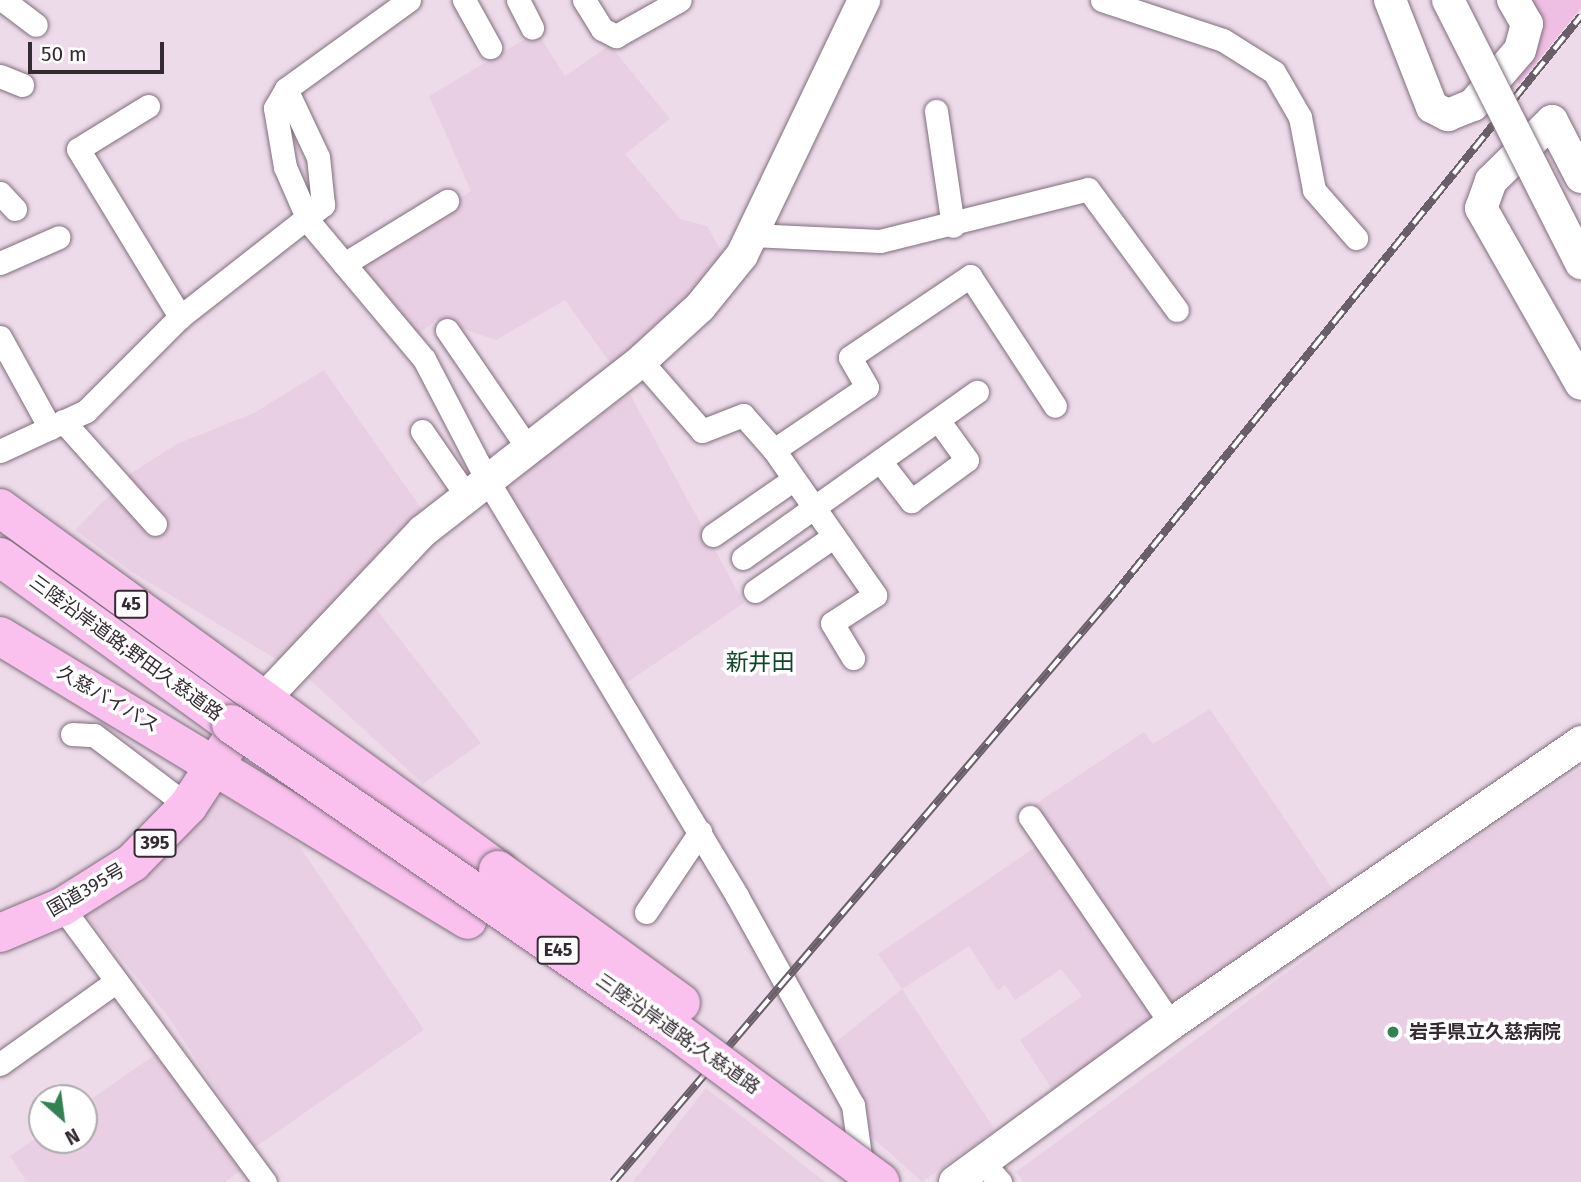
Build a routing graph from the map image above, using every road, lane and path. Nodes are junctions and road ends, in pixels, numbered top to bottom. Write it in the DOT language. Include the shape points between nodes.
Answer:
graph roads {
  1 [pos="3,0"];
  2 [pos="409,0"];
  3 [pos="464,0"];
  4 [pos="517,0"];
  5 [pos="584,0"];
  6 [pos="680,0"];
  7 [pos="864,0"];
  8 [pos="1102,0"];
  9 [pos="1390,0"];
  10 [pos="1448,0"];
  11 [pos="1513,0"];
  12 [pos="36,25"];
  13 [pos="532,28"];
  14 [pos="490,47"];
  15 [pos="0,76"];
  16 [pos="22,85"];
  17 [pos="286,89"];
  18 [pos="148,106"];
  19 [pos="936,111"];
  20 [pos="1581,177"];
  21 [pos="447,201"];
  22 [pos="309,222"];
  23 [pos="953,226"];
  24 [pos="751,235"];
  25 [pos="60,237"];
  26 [pos="1356,238"];
  27 [pos="0,262"];
  28 [pos="1581,263"];
  29 [pos="344,264"];
  30 [pos="1177,310"];
  31 [pos="180,317"];
  32 [pos="447,330"];
  33 [pos="0,337"];
  34 [pos="642,361"];
  35 [pos="1581,384"];
  36 [pos="977,392"];
  37 [pos="1055,406"];
  38 [pos="938,420"];
  39 [pos="57,424"];
  40 [pos="422,431"];
  41 [pos="527,447"];
  42 [pos="774,450"];
  43 [pos="0,451"];
  44 [pos="880,461"];
  45 [pos="794,479"];
  46 [pos="476,486"];
  47 [pos="0,508"];
  48 [pos="815,508"];
  49 [pos="155,524"];
  50 [pos="713,536"];
  51 [pos="834,537"];
  52 [pos="743,558"];
  53 [pos="1,563"];
  54 [pos="755,591"];
  55 [pos="0,626"];
  56 [pos="0,636"];
  57 [pos="33,656"];
  58 [pos="853,658"];
  59 [pos="264,699"];
  60 [pos="231,724"];
  61 [pos="72,734"];
  62 [pos="1581,742"];
  63 [pos="214,762"];
  64 [pos="188,806"];
  65 [pos="1030,817"];
  66 [pos="700,832"];
  67 [pos="62,907"];
  68 [pos="646,912"];
  69 [pos="0,933"];
  70 [pos="117,981"];
  71 [pos="1171,1024"];
  72 [pos="0,1064"];
  73 [pos="991,1172"];
  74 [pos="265,1182"];
  75 [pos="865,1182"];
  76 [pos="880,1182"];
  77 [pos="888,1182"];
  78 [pos="955,1182"];
  1 -- 12 [label="street"];
  2 -- 17 [label="street"];
  3 -- 14 [label="street"];
  4 -- 13 [label="street"];
  5 -- 6 [label="street" via="602,29 616,36"];
  7 -- 24 [label="street"];
  8 -- 26 [label="street" via="1223,40 1274,72 1300,117 1314,190"];
  9 -- 11 [label="street" via="1432,107 1448,115 1473,105 1520,51 1527,24"];
  10 -- 28 [label="street, bridge"];
  15 -- 16 [label="street"];
  17 -- 22 [label="street" via="275,108 276,133"];
  17 -- 22 [label="street" via="318,157 323,205"];
  18 -- 31 [label="street" via="78,149"];
  19 -- 23 [label="street"];
  20 -- 35 [label="street" via="1552,121 1491,181 1481,208"];
  21 -- 29 [label="street"];
  22 -- 29 [label="street"];
  22 -- 31 [label="street"];
  23 -- 24 [label="street" via="880,241"];
  23 -- 30 [label="street" via="1088,189"];
  24 -- 34 [label="street" via="700,307"];
  25 -- 27 [label="street"];
  29 -- 46 [label="street" via="424,359"];
  31 -- 39 [label="street" via="86,411"];
  32 -- 41 [label="street"];
  33 -- 39 [label="street"];
  34 -- 41 [label="street"];
  34 -- 42 [label="street" via="702,431 743,415"];
  36 -- 38 [label="street"];
  37 -- 42 [label="street" via="970,276 850,357 867,387"];
  38 -- 44 [label="street"];
  38 -- 44 [label="street" via="967,460 911,501"];
  39 -- 43 [label="street"];
  39 -- 49 [label="street"];
  40 -- 46 [label="street"];
  41 -- 46 [label="street"];
  42 -- 45 [label="street"];
  44 -- 48 [label="street"];
  45 -- 48 [label="street"];
  45 -- 50 [label="street"];
  46 -- 59 [label="street" via="423,531"];
  46 -- 66 [label="street"];
  47 -- 59 [label="highway, 45"];
  48 -- 51 [label="street"];
  48 -- 52 [label="street"];
  51 -- 54 [label="street"];
  51 -- 58 [label="street" via="876,594 832,623"];
  53 -- 60 [label="highway, 三陸沿岸道路;野田久慈道路 / E45"];
  55 -- 57 [label="highway"];
  56 -- 57 [label="highway, 久慈バイパス"];
  57 -- 63 [label="highway, 久慈バイパス"];
  59 -- 63 [label="highway, 国道395号 / 395"];
  59 -- 77 [label="highway, E45, bridge" via="765,1063"];
  60 -- 76 [label="highway, 三陸沿岸道路;久慈道路 / E45, bridge" via="672,1028"];
  61 -- 64 [label="street" via="94,735"];
  62 -- 71 [label="street"];
  63 -- 64 [label="highway, 国道395号 / 395"];
  63 -- 75 [label="highway, E45" via="468,920"];
  64 -- 67 [label="highway, 国道395号 / 395" via="132,863"];
  65 -- 71 [label="street"];
  66 -- 68 [label="street"];
  66 -- 75 [label="street" via="853,1105"];
  67 -- 69 [label="highway, 国道395号 / 395"];
  67 -- 70 [label="street"];
  70 -- 72 [label="street"];
  70 -- 74 [label="street"];
  71 -- 73 [label="street"];
  73 -- 78 [label="street"];
}
